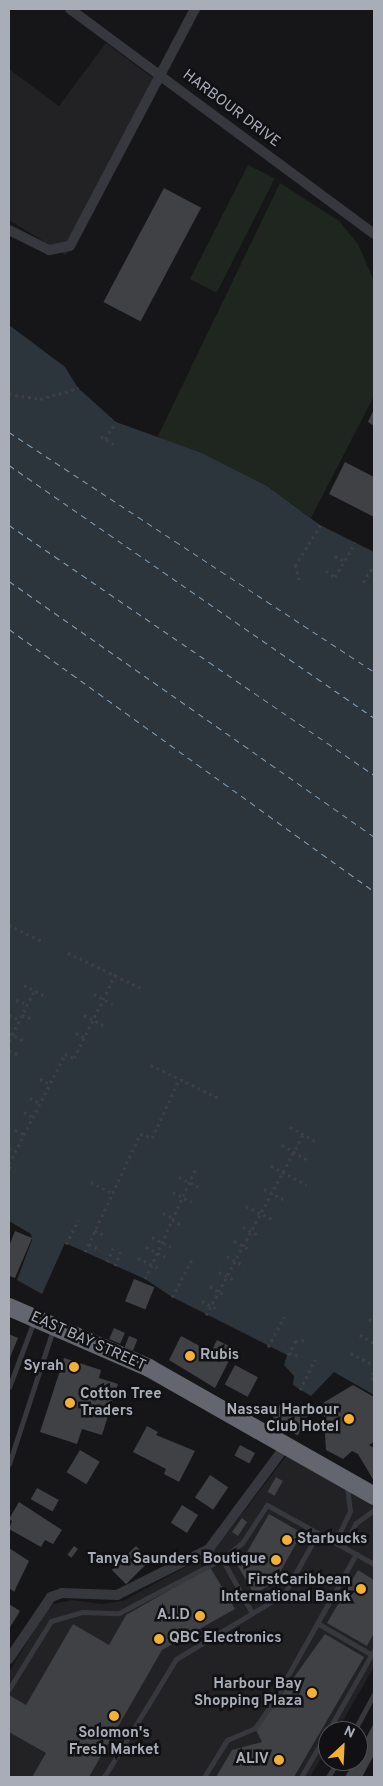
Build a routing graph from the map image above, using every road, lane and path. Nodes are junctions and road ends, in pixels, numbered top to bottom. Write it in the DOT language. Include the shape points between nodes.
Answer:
graph roads {
  1 [pos="70,9"];
  2 [pos="195,9"];
  3 [pos="158,74"];
  4 [pos="9,230"];
  5 [pos="374,234"];
  6 [pos="78,388"];
  7 [pos="9,394"];
  8 [pos="116,422"];
  9 [pos="101,436"];
  10 [pos="105,439"];
  11 [pos="114,444"];
  12 [pos="320,525"];
  13 [pos="355,542"];
  14 [pos="335,556"];
  15 [pos="344,561"];
  16 [pos="374,565"];
  17 [pos="326,571"];
  18 [pos="300,580"];
  19 [pos="364,582"];
  20 [pos="9,925"];
  21 [pos="44,942"];
  22 [pos="68,953"];
  23 [pos="115,975"];
  24 [pos="24,985"];
  25 [pos="143,989"];
  26 [pos="34,991"];
  27 [pos="94,994"];
  28 [pos="45,996"];
  29 [pos="103,998"];
  30 [pos="16,1000"];
  31 [pos="27,1004"];
  32 [pos="113,1004"];
  33 [pos="9,1014"];
  34 [pos="22,1015"];
  35 [pos="84,1015"];
  36 [pos="30,1018"];
  37 [pos="93,1019"];
  38 [pos="19,1020"];
  39 [pos="105,1026"];
  40 [pos="10,1033"];
  41 [pos="76,1033"];
  42 [pos="84,1037"];
  43 [pos="23,1040"];
  44 [pos="9,1041"];
  45 [pos="9,1051"];
  46 [pos="17,1054"];
  47 [pos="151,1065"];
  48 [pos="40,1079"];
  49 [pos="179,1079"];
  50 [pos="50,1084"];
  51 [pos="30,1098"];
  52 [pos="221,1100"];
  53 [pos="40,1103"];
  54 [pos="24,1112"];
  55 [pos="33,1117"];
  56 [pos="290,1127"];
  57 [pos="16,1130"];
  58 [pos="24,1134"];
  59 [pos="302,1134"];
  60 [pos="317,1142"];
  61 [pos="282,1145"];
  62 [pos="9,1148"];
  63 [pos="16,1151"];
  64 [pos="293,1151"];
  65 [pos="308,1160"];
  66 [pos="9,1166"];
  67 [pos="271,1166"];
  68 [pos="15,1170"];
  69 [pos="195,1170"];
  70 [pos="283,1172"];
  71 [pos="179,1177"];
  72 [pos="91,1182"];
  73 [pos="190,1182"];
  74 [pos="306,1185"];
  75 [pos="199,1187"];
  76 [pos="264,1189"];
  77 [pos="173,1192"];
  78 [pos="112,1193"];
  79 [pos="271,1193"];
  80 [pos="183,1197"];
  81 [pos="287,1201"];
  82 [pos="192,1202"];
  83 [pos="246,1206"];
  84 [pos="163,1213"];
  85 [pos="260,1214"];
  86 [pos="173,1219"];
  87 [pos="78,1220"];
  88 [pos="273,1220"];
  89 [pos="182,1225"];
  90 [pos="243,1227"];
  91 [pos="95,1230"];
  92 [pos="251,1231"];
  93 [pos="106,1236"];
  94 [pos="152,1236"];
  95 [pos="260,1236"];
  96 [pos="234,1241"];
  97 [pos="162,1242"];
  98 [pos="66,1244"];
  99 [pos="89,1244"];
  100 [pos="243,1245"];
  101 [pos="146,1247"];
  102 [pos="113,1248"];
  103 [pos="171,1248"];
  104 [pos="101,1250"];
  105 [pos="251,1250"];
  106 [pos="85,1252"];
  107 [pos="120,1252"];
  108 [pos="157,1253"];
  109 [pos="227,1256"];
  110 [pos="166,1257"];
  111 [pos="138,1258"];
  112 [pos="192,1259"];
  113 [pos="235,1260"];
  114 [pos="107,1262"];
  115 [pos="152,1264"];
  116 [pos="115,1266"];
  117 [pos="244,1266"];
  118 [pos="161,1269"];
  119 [pos="219,1272"];
  120 [pos="227,1276"];
  121 [pos="145,1279"];
  122 [pos="234,1280"];
  123 [pos="210,1286"];
  124 [pos="218,1291"];
  125 [pos="226,1296"];
  126 [pos="172,1297"];
  127 [pos="202,1301"];
  128 [pos="210,1306"];
  129 [pos="9,1307"];
  130 [pos="219,1310"];
  131 [pos="206,1314"];
  132 [pos="284,1317"];
  133 [pos="35,1318"];
  134 [pos="369,1319"];
  135 [pos="374,1322"];
  136 [pos="54,1326"];
  137 [pos="360,1335"];
  138 [pos="308,1340"];
  139 [pos="374,1343"];
  140 [pos="268,1347"];
  141 [pos="350,1353"];
  142 [pos="301,1357"];
  143 [pos="315,1359"];
  144 [pos="374,1365"];
  145 [pos="374,1373"];
  146 [pos="374,1380"];
  147 [pos="9,1387"];
  148 [pos="300,1390"];
  149 [pos="287,1444"];
  150 [pos="9,1464"];
  151 [pos="345,1478"];
  152 [pos="374,1496"];
  153 [pos="374,1510"];
  154 [pos="318,1533"];
  155 [pos="335,1542"];
  156 [pos="343,1547"];
  157 [pos="356,1554"];
  158 [pos="222,1559"];
  159 [pos="374,1564"];
  160 [pos="252,1613"];
  161 [pos="317,1623"];
  162 [pos="373,1653"];
  163 [pos="9,1659"];
  164 [pos="9,1689"];
  165 [pos="374,1694"];
  166 [pos="334,1721"];
  167 [pos="359,1721"];
  168 [pos="318,1749"];
  169 [pos="104,1777"];
  170 [pos="204,1777"];
  171 [pos="302,1777"];
  1 -- 3 [label="street, HARBOUR DRIVE"];
  2 -- 3 [label="street"];
  3 -- 4 [label="street" via="70,246 49,250"];
  3 -- 5 [label="street, HARBOUR DRIVE"];
  6 -- 7 [label="path" via="40,399"];
  8 -- 10 [label="path"];
  9 -- 10 [label="path"];
  10 -- 11 [label="path"];
  12 -- 18 [label="path" via="295,566"];
  13 -- 15 [label="path"];
  14 -- 15 [label="path"];
  15 -- 17 [label="path" via="335,577"];
  16 -- 19 [label="path"];
  20 -- 21 [label="path"];
  22 -- 23 [label="path"];
  23 -- 25 [label="path"];
  23 -- 29 [label="path"];
  24 -- 26 [label="path"];
  26 -- 28 [label="path"];
  26 -- 31 [label="path"];
  27 -- 29 [label="path"];
  29 -- 32 [label="path"];
  29 -- 37 [label="path"];
  30 -- 31 [label="path"];
  31 -- 34 [label="path"];
  33 -- 38 [label="path"];
  34 -- 36 [label="path"];
  34 -- 38 [label="path"];
  35 -- 37 [label="path"];
  37 -- 39 [label="path"];
  37 -- 42 [label="path"];
  38 -- 40 [label="path"];
  40 -- 43 [label="path"];
  40 -- 44 [label="path"];
  41 -- 42 [label="path"];
  42 -- 50 [label="path" via="74,1058 65,1054"];
  45 -- 46 [label="path"];
  47 -- 49 [label="path"];
  48 -- 50 [label="path"];
  49 -- 52 [label="path"];
  49 -- 78 [label="path" via="152,1138 140,1134"];
  50 -- 53 [label="path"];
  51 -- 53 [label="path"];
  53 -- 55 [label="path"];
  54 -- 55 [label="path"];
  55 -- 58 [label="path"];
  56 -- 59 [label="path"];
  57 -- 58 [label="path"];
  58 -- 63 [label="path"];
  59 -- 60 [label="path"];
  59 -- 64 [label="path"];
  61 -- 64 [label="path"];
  62 -- 63 [label="path"];
  63 -- 66 [label="path"];
  64 -- 65 [label="path"];
  64 -- 70 [label="path"];
  66 -- 68 [label="path"];
  67 -- 70 [label="path"];
  69 -- 73 [label="path"];
  70 -- 74 [label="path"];
  70 -- 79 [label="path"];
  71 -- 73 [label="path"];
  72 -- 78 [label="path"];
  73 -- 75 [label="path"];
  73 -- 80 [label="path"];
  76 -- 79 [label="path"];
  77 -- 80 [label="path"];
  78 -- 91 [label="path"];
  79 -- 81 [label="path"];
  79 -- 85 [label="path"];
  80 -- 82 [label="path"];
  80 -- 86 [label="path"];
  83 -- 85 [label="path"];
  84 -- 86 [label="path"];
  85 -- 88 [label="path"];
  85 -- 92 [label="path"];
  86 -- 89 [label="path"];
  86 -- 97 [label="path"];
  87 -- 98 [label="path"];
  90 -- 92 [label="path"];
  91 -- 93 [label="path"];
  91 -- 99 [label="path"];
  92 -- 95 [label="path"];
  92 -- 100 [label="path"];
  94 -- 97 [label="path"];
  96 -- 100 [label="path"];
  97 -- 103 [label="path"];
  97 -- 108 [label="path"];
  99 -- 104 [label="path"];
  99 -- 106 [label="path"];
  100 -- 105 [label="path"];
  100 -- 113 [label="path"];
  101 -- 108 [label="path"];
  102 -- 114 [label="path"];
  107 -- 116 [label="path"];
  108 -- 110 [label="path"];
  108 -- 115 [label="path"];
  109 -- 113 [label="path"];
  111 -- 115 [label="path"];
  112 -- 126 [label="path"];
  113 -- 117 [label="path"];
  113 -- 120 [label="path"];
  115 -- 118 [label="path"];
  115 -- 121 [label="path"];
  119 -- 120 [label="path"];
  120 -- 122 [label="path"];
  120 -- 124 [label="path"];
  123 -- 124 [label="path"];
  124 -- 125 [label="path"];
  124 -- 128 [label="path"];
  127 -- 128 [label="path"];
  128 -- 130 [label="path"];
  128 -- 131 [label="path"];
  129 -- 133 [label="highway, EAST BAY STREET"];
  132 -- 140 [label="path"];
  133 -- 136 [label="highway, EAST BAY STREET"];
  133 -- 147 [label="lane"];
  134 -- 135 [label="path"];
  136 -- 149 [label="highway, EAST BAY STREET" via="149,1368"];
  136 -- 150 [label="lane"];
  137 -- 139 [label="path"];
  138 -- 142 [label="path" via="295,1341 288,1354"];
  141 -- 144 [label="path"];
  143 -- 148 [label="path"];
  145 -- 146 [label="path" via="371,1378"];
  149 -- 151 [label="highway, EAST BAY STREET"];
  149 -- 163 [label="street" via="208,1549 117,1595 62,1592 51,1597"];
  151 -- 152 [label="highway, EAST BAY STREET"];
  151 -- 155 [label="lane" via="350,1511"];
  153 -- 156 [label="lane" via="356,1523"];
  154 -- 155 [label="lane"];
  154 -- 158 [label="lane" via="267,1505 242,1542"];
  154 -- 160 [label="lane" via="284,1594"];
  155 -- 156 [label="lane"];
  156 -- 157 [label="lane"];
  157 -- 159 [label="lane"];
  157 -- 161 [label="lane"];
  158 -- 160 [label="lane"];
  158 -- 164 [label="lane" via="120,1613 82,1612 57,1617 45,1628"];
  160 -- 169 [label="lane" via="176,1659"];
  161 -- 162 [label="lane"];
  161 -- 170 [label="lane" via="255,1728 227,1740"];
  162 -- 166 [label="lane"];
  165 -- 167 [label="lane"];
  168 -- 171 [label="lane"];
}
